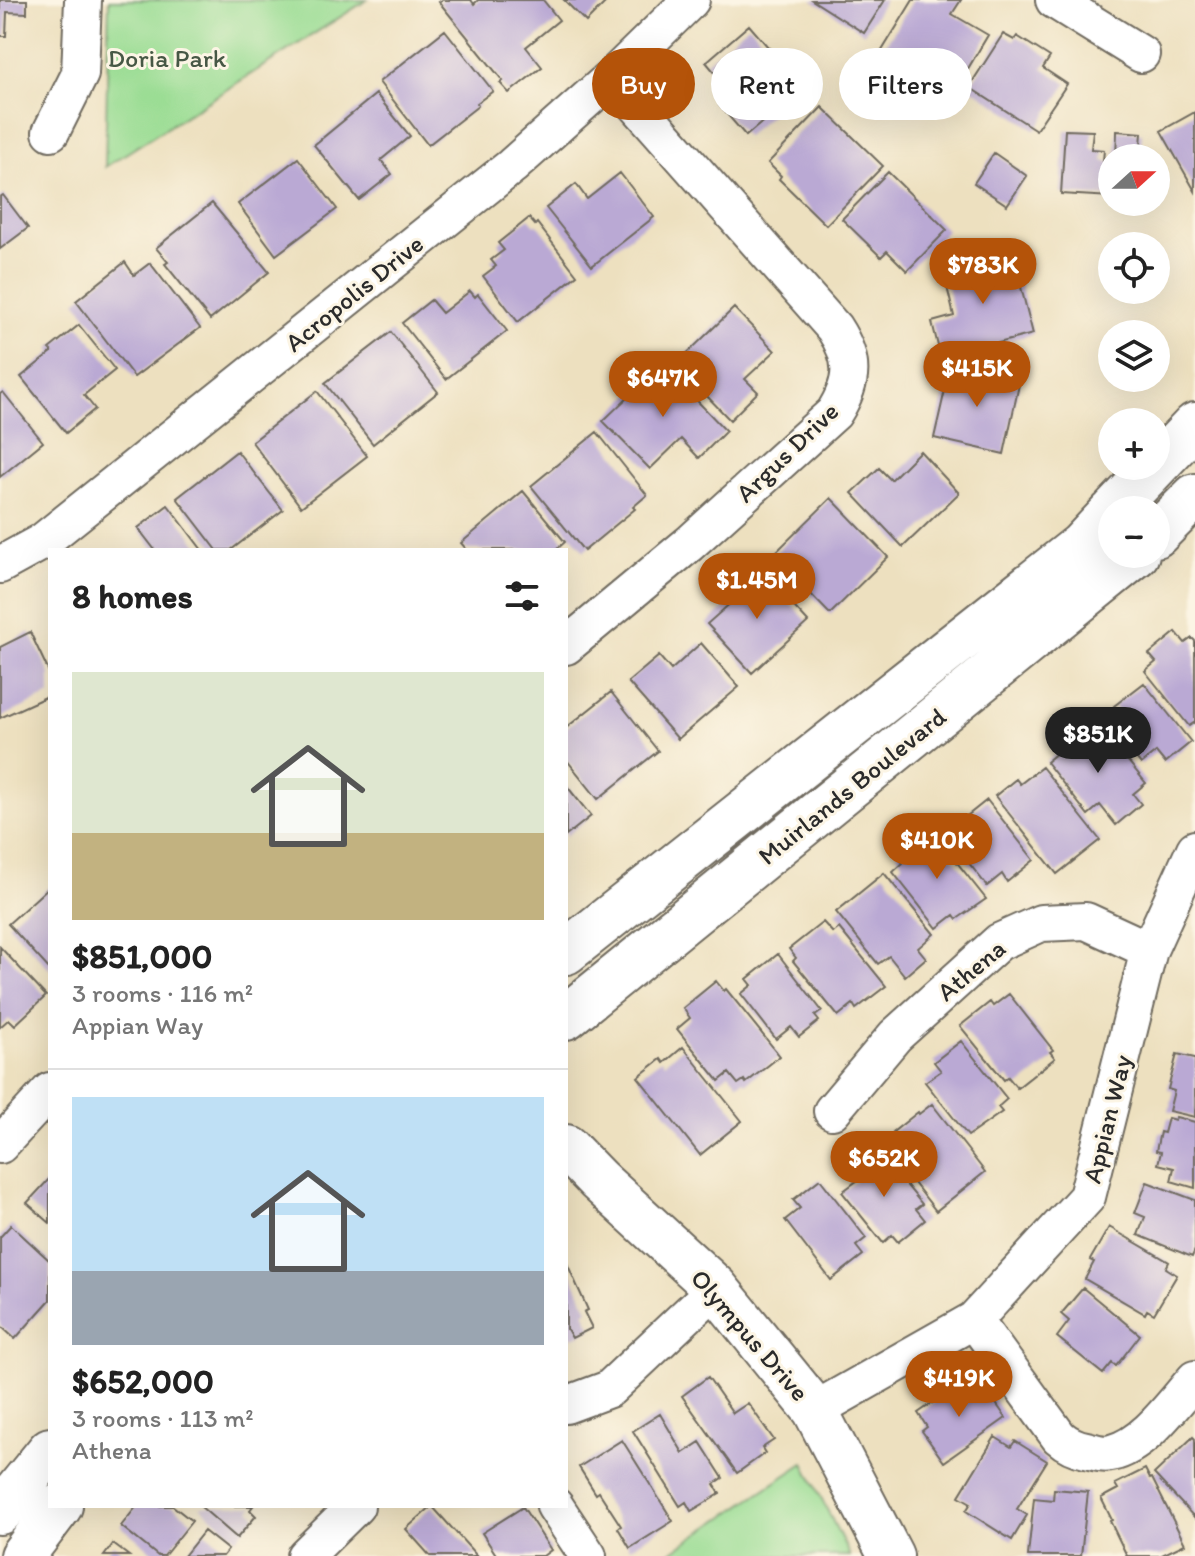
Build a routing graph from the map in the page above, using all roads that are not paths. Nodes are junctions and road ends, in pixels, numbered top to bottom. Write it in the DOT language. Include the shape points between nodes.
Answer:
graph roads {
  1 [pos="83,0"];
  2 [pos="691,0"];
  3 [pos="1054,0"];
  4 [pos="642,48"];
  5 [pos="1141,54"];
  6 [pos="592,95"];
  7 [pos="650,120"];
  8 [pos="51,132"];
  9 [pos="1195,425"];
  10 [pos="1127,496"];
  11 [pos="1195,496"];
  12 [pos="1170,521"];
  13 [pos="1098,527"];
  14 [pos="0,565"];
  15 [pos="1120,568"];
  16 [pos="568,644"];
  17 [pos="1195,849"];
  18 [pos="568,950"];
  19 [pos="1149,950"];
  20 [pos="568,1015"];
  21 [pos="48,1093"];
  22 [pos="832,1111"];
  23 [pos="0,1145"];
  24 [pos="568,1149"];
  25 [pos="716,1288"];
  26 [pos="974,1320"];
  27 [pos="1195,1379"];
  28 [pos="568,1404"];
  29 [pos="815,1410"];
  30 [pos="48,1452"];
  31 [pos="58,1508"];
  32 [pos="354,1508"];
  33 [pos="556,1508"];
  34 [pos="0,1512"];
  35 [pos="22,1556"];
  36 [pos="305,1556"];
  37 [pos="588,1556"];
  38 [pos="891,1556"];
  1 -- 8 [label="street" via="80,74"];
  2 -- 4 [label="street, Acropolis Drive"];
  3 -- 5 [label="street"];
  6 -- 14 [label="street, Acropolis Drive" via="512,166 42,542"];
  7 -- 16 [label="street, Argus Drive" via="834,328 845,345 849,380 834,413"];
  9 -- 10 [label="main road, Muirlands Boulevard"];
  11 -- 12 [label="main road"];
  13 -- 18 [label="main road, Muirlands Boulevard"];
  15 -- 20 [label="main road, Muirlands Boulevard"];
  17 -- 19 [label="street, Appian Way"];
  19 -- 22 [label="street, Athena" via="1086,921 1041,923 999,942 895,1036"];
  19 -- 26 [label="street, Appian Way" via="1087,1197"];
  21 -- 23 [label="street"];
  24 -- 25 [label="main road, Olympus Drive"];
  25 -- 28 [label="street" via="609,1389"];
  25 -- 29 [label="main road, Olympus Drive"];
  26 -- 27 [label="street" via="1059,1437 1079,1449 1110,1454 1135,1442"];
  26 -- 29 [label="street, Appian Way"];
  29 -- 38 [label="main road, Olympus Drive"];
  30 -- 34 [label="main road"];
  31 -- 35 [label="main road"];
  32 -- 36 [label="street"];
  33 -- 37 [label="street"];
}
